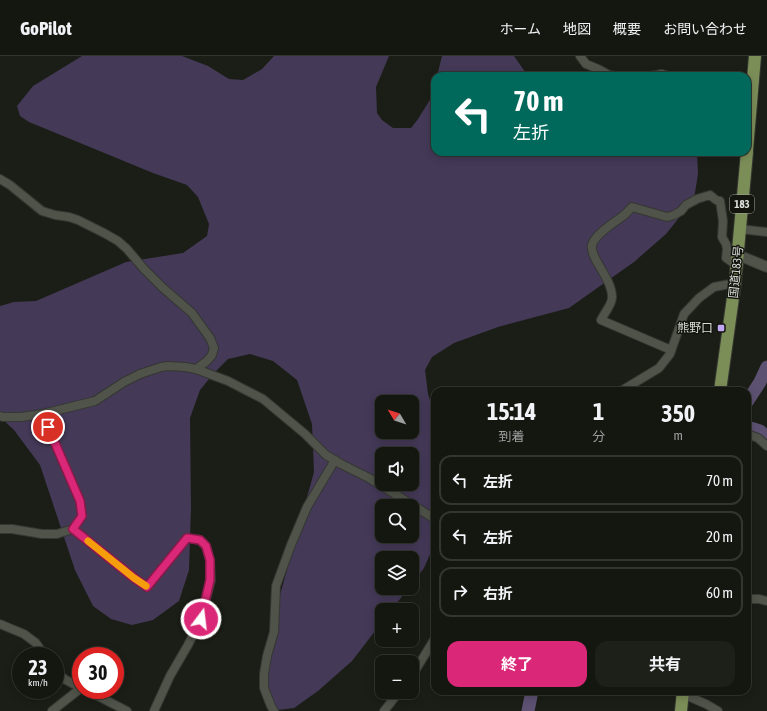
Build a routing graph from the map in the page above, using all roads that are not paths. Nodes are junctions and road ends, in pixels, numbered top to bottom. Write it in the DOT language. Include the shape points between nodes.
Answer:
graph roads {
  1 [pos="580,56"];
  2 [pos="756,56"];
  3 [pos="604,72"];
  4 [pos="751,77"];
  5 [pos="747,156"];
  6 [pos="0,179"];
  7 [pos="740,229"];
  8 [pos="767,232"];
  9 [pos="737,260"];
  10 [pos="767,267"];
  11 [pos="735,283"];
  12 [pos="671,350"];
  13 [pos="196,369"];
  14 [pos="628,387"];
  15 [pos="721,387"];
  16 [pos="42,414"];
  17 [pos="0,416"];
  18 [pos="751,435"];
  19 [pos="767,446"];
  20 [pos="335,460"];
  21 [pos="431,517"];
  22 [pos="0,528"];
  23 [pos="73,529"];
  24 [pos="751,599"];
  25 [pos="767,600"];
  26 [pos="0,624"];
  27 [pos="431,645"];
  28 [pos="39,647"];
  29 [pos="419,665"];
  30 [pos="64,678"];
  31 [pos="683,695"];
  32 [pos="687,695"];
  33 [pos="104,699"];
  34 [pos="393,699"];
  35 [pos="52,711"];
  36 [pos="127,711"];
  37 [pos="154,711"];
  38 [pos="274,711"];
  39 [pos="384,711"];
  40 [pos="681,711"];
  41 [pos="718,711"];
  1 -- 3 [label="street" via="586,64"];
  2 -- 4 [label="highway, 国道183号 / 183"];
  5 -- 7 [label="highway, 国道183号 / 183"];
  6 -- 13 [label="street" via="42,211 78,220 104,232 127,249 192,314 210,338 214,348 212,355"];
  7 -- 8 [label="street"];
  7 -- 9 [label="highway, 国道183号 / 183"];
  9 -- 10 [label="street"];
  9 -- 11 [label="highway, 国道183号 / 183"];
  9 -- 12 [label="street" via="726,258 720,201 710,195 697,199 681,211 667,217 632,207 595,239 592,245 593,255 611,289 612,300 601,320"];
  11 -- 12 [label="street" via="714,287 689,308 684,314"];
  11 -- 15 [label="highway, 国道183号 / 183"];
  12 -- 14 [label="street" via="659,368"];
  13 -- 16 [label="street" via="161,367 124,382 95,401"];
  13 -- 20 [label="street" via="228,381 263,399"];
  16 -- 17 [label="street"];
  16 -- 23 [label="street" via="80,501 82,516"];
  18 -- 19 [label="street"];
  20 -- 21 [label="street"];
  20 -- 38 [label="street" via="307,507 276,586 274,632 264,674 264,688"];
  22 -- 23 [label="street" via="42,534 57,534"];
  23 -- 37 [label="street" via="147,587 187,538 200,540 206,546 210,560 210,580 201,619"];
  24 -- 25 [label="street"];
  26 -- 28 [label="street" via="24,634"];
  27 -- 29 [label="street"];
  30 -- 35 [label="street" via="81,688"];
  31 -- 40 [label="highway"];
  32 -- 41 [label="street"];
  33 -- 36 [label="street"];
  34 -- 39 [label="street"];
}
